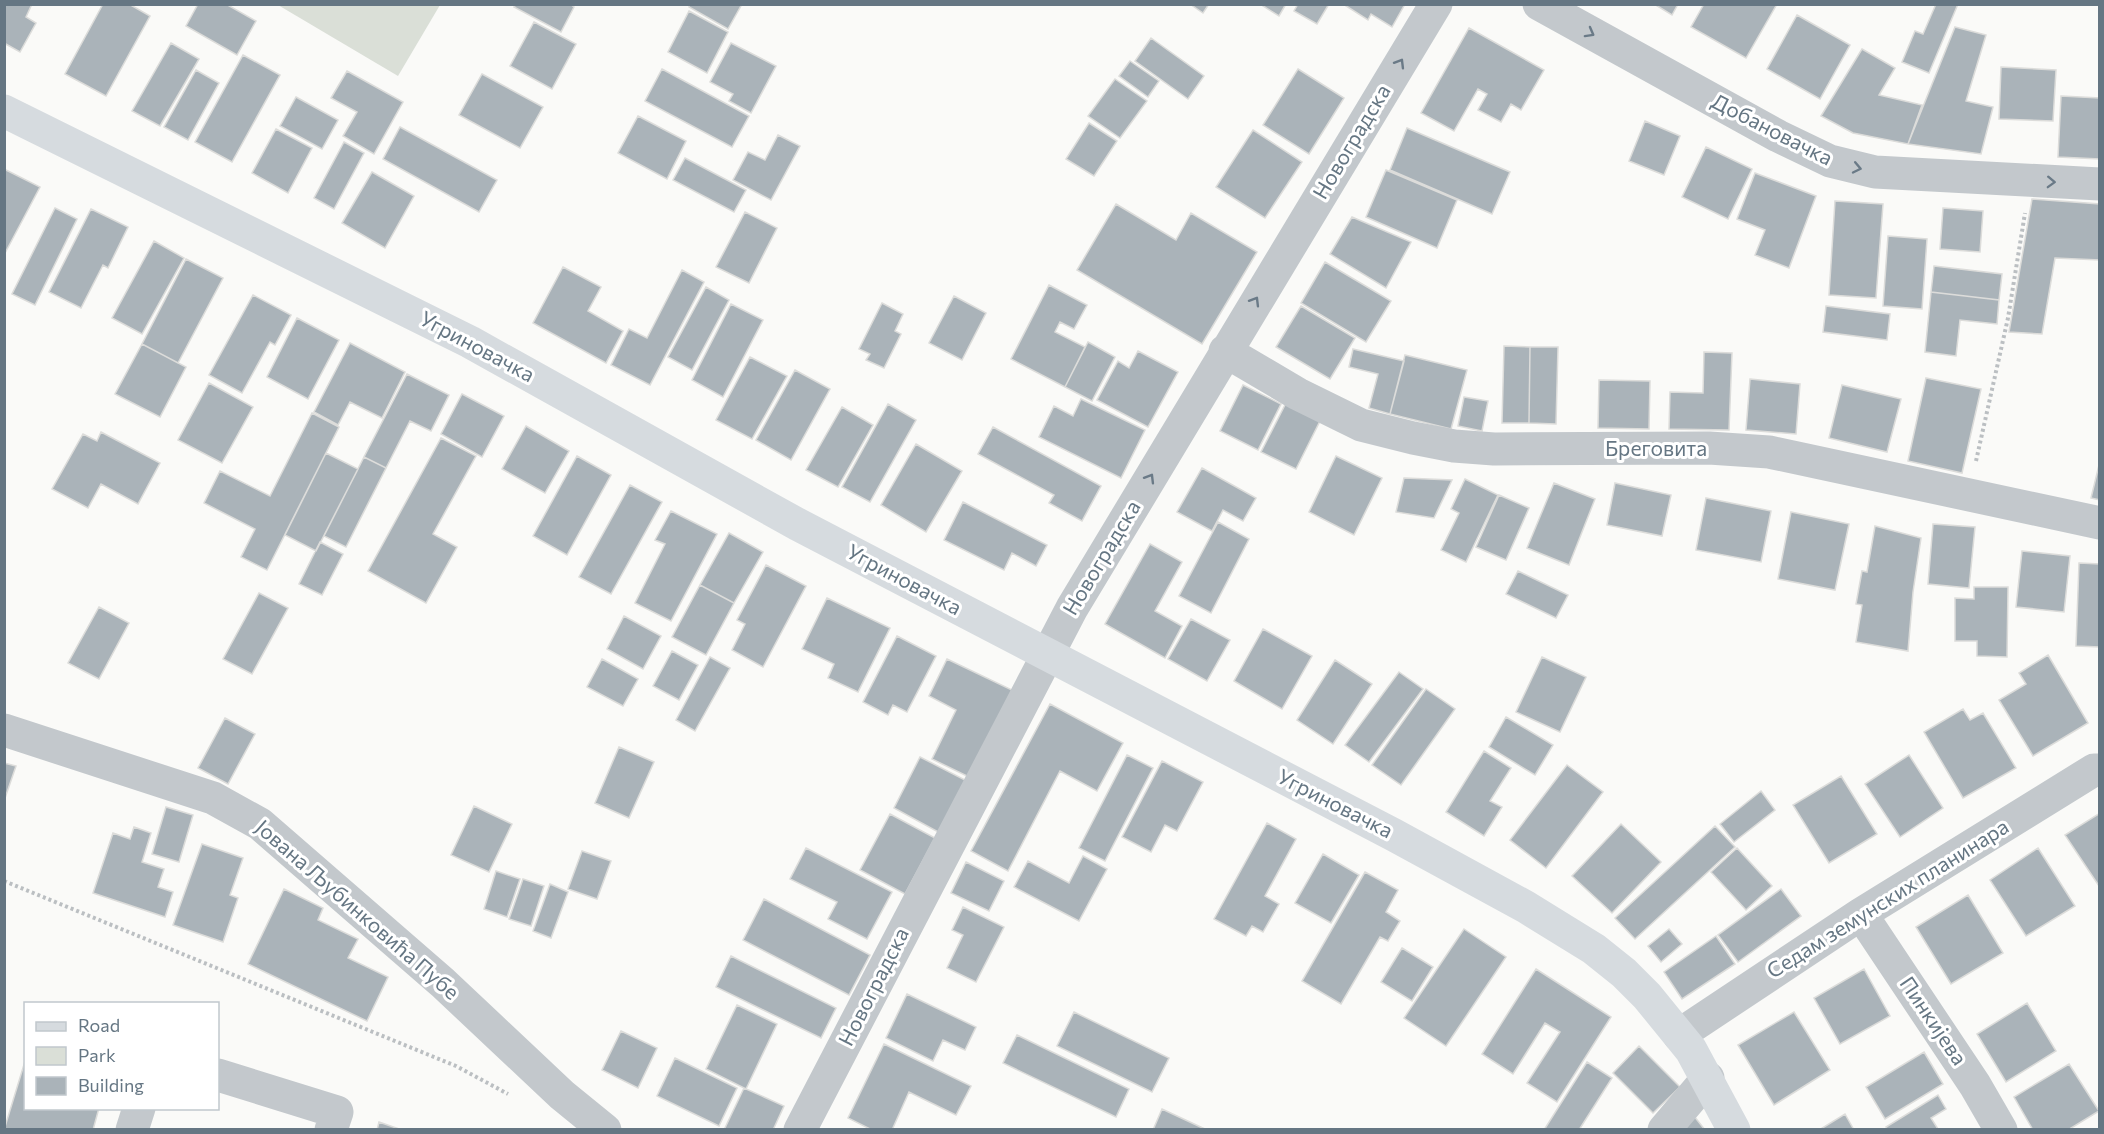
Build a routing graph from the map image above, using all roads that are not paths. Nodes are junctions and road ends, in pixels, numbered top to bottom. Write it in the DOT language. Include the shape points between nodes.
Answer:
graph roads {
  1 [pos="1436,4"];
  2 [pos="1539,4"];
  3 [pos="4,111"];
  4 [pos="2100,184"];
  5 [pos="1225,351"];
  6 [pos="2100,524"];
  7 [pos="1046,655"];
  8 [pos="4,730"];
  9 [pos="2100,770"];
  10 [pos="1861,914"];
  11 [pos="1679,1035"];
  12 [pos="219,1075"];
  13 [pos="1708,1078"];
  14 [pos="138,1110"];
  15 [pos="132,1130"];
  16 [pos="331,1130"];
  17 [pos="605,1130"];
  18 [pos="800,1130"];
  19 [pos="1664,1130"];
  20 [pos="1734,1130"];
  21 [pos="2001,1130"];
  5 -- 1 [label="street, Новоградска, one-way"];
  2 -- 4 [label="street, Добановачка, one-way" via="1830,161 1875,172"];
  3 -- 7 [label="main road, Угриновачка" via="471,342 796,524"];
  5 -- 6 [label="street, Бреговита" via="1361,425 1413,438 1494,449 1709,448 1769,452"];
  7 -- 5 [label="street, Новоградска, one-way"];
  7 -- 11 [label="main road, Угриновачка" via="1526,907 1594,949 1624,973"];
  7 -- 18 [label="street, Новоградска"];
  8 -- 17 [label="street, Јована Љубинковића Пубе" via="213,798 260,824"];
  9 -- 10 [label="street, Седам земунских планинара" via="2094,770"];
  10 -- 11 [label="street, Седам земунских планинара"];
  10 -- 21 [label="street, Пинкијева"];
  11 -- 13 [label="main road, Угриновачка"];
  12 -- 16 [label="street" via="337,1112"];
  13 -- 19 [label="street"];
  13 -- 20 [label="main road, Угриновачка"];
  14 -- 15 [label="street"];
}
